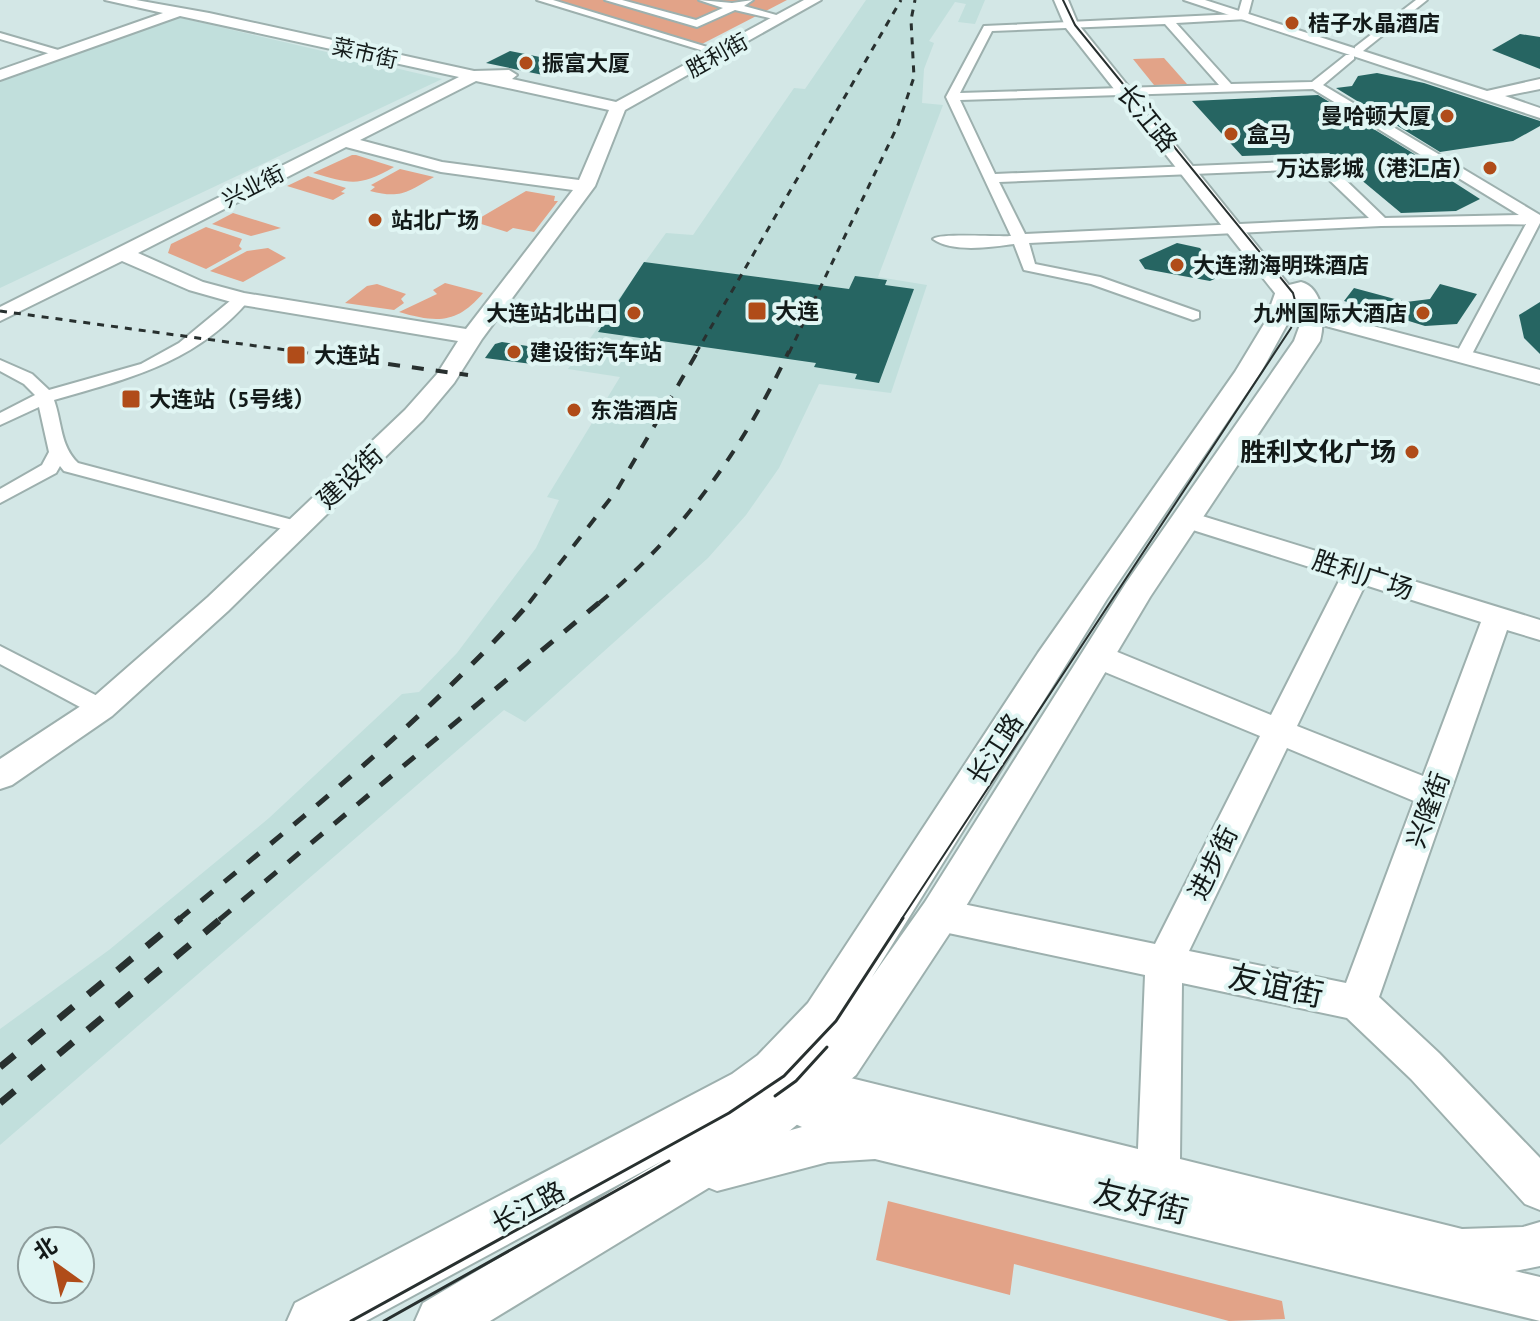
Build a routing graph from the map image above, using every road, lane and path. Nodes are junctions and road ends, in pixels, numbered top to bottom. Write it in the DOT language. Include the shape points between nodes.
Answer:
graph roads {
  1 [pos="112,0"];
  2 [pos="143,0"];
  3 [pos="542,0"];
  4 [pos="610,0"];
  5 [pos="649,0"];
  6 [pos="704,0"];
  7 [pos="748,0"];
  8 [pos="806,0"];
  9 [pos="814,0"];
  10 [pos="1061,0"];
  11 [pos="1072,0"];
  12 [pos="1191,0"];
  13 [pos="1247,0"];
  14 [pos="1422,0"];
  15 [pos="183,6"];
  16 [pos="633,6"];
  17 [pos="735,7"];
  18 [pos="779,17"];
  19 [pos="1243,17"];
  20 [pos="604,18"];
  21 [pos="1168,21"];
  22 [pos="1077,24"];
  23 [pos="0,36"];
  24 [pos="718,52"];
  25 [pos="61,54"];
  26 [pos="0,75"];
  27 [pos="509,75"];
  28 [pos="471,77"];
  29 [pos="1540,84"];
  30 [pos="1315,85"];
  31 [pos="1228,88"];
  32 [pos="1132,91"];
  33 [pos="1487,95"];
  34 [pos="952,97"];
  35 [pos="621,103"];
  36 [pos="1540,113"];
  37 [pos="344,141"];
  38 [pos="1197,171"];
  39 [pos="992,178"];
  40 [pos="586,186"];
  41 [pos="1538,219"];
  42 [pos="1381,222"];
  43 [pos="1243,229"];
  44 [pos="940,239"];
  45 [pos="1020,239"];
  46 [pos="120,253"];
  47 [pos="242,299"];
  48 [pos="1295,303"];
  49 [pos="0,315"];
  50 [pos="1193,315"];
  51 [pos="472,337"];
  52 [pos="1464,354"];
  53 [pos="0,365"];
  54 [pos="1540,377"];
  55 [pos="44,397"];
  56 [pos="0,420"];
  57 [pos="57,454"];
  58 [pos="0,497"];
  59 [pos="1186,519"];
  60 [pos="297,527"];
  61 [pos="1357,573"];
  62 [pos="1497,617"];
  63 [pos="1540,630"];
  64 [pos="0,654"];
  65 [pos="1099,657"];
  66 [pos="101,708"];
  67 [pos="1278,731"];
  68 [pos="0,776"];
  69 [pos="1434,795"];
  70 [pos="939,915"];
  71 [pos="1164,963"];
  72 [pos="1358,1003"];
  73 [pos="780,1087"];
  74 [pos="880,1140"];
  75 [pos="1158,1176"];
  76 [pos="670,1186"];
  77 [pos="1540,1189"];
  78 [pos="1540,1244"];
  79 [pos="1448,1275"];
  80 [pos="1540,1300"];
  81 [pos="313,1321"];
  82 [pos="441,1321"];
  83 [pos="1534,1321"];
  1 -- 15 [label="main road, 菜市街"];
  2 -- 15 [label="main road, 菜市街"];
  3 -- 20 [label="street"];
  4 -- 16 [label="street"];
  5 -- 16 [label="street"];
  6 -- 17 [label="street"];
  7 -- 17 [label="street"];
  8 -- 18 [label="main road, 胜利街"];
  9 -- 18 [label="main road, 胜利街"];
  10 -- 22 [label="main road, 长江路"];
  11 -- 22 [label="main road, 长江路"];
  12 -- 19 [label="main road"];
  13 -- 19 [label="street"];
  14 -- 30 [label="street"];
  15 -- 25 [label="main road"];
  15 -- 27 [label="main road"];
  15 -- 28 [label="main road, 菜市街"];
  16 -- 17 [label="street" via="697,24"];
  16 -- 20 [label="street"];
  17 -- 18 [label="street"];
  18 -- 24 [label="main road, 胜利街"];
  19 -- 21 [label="street"];
  19 -- 33 [label="main road"];
  20 -- 24 [label="street"];
  21 -- 22 [label="street"];
  21 -- 31 [label="street"];
  22 -- 32 [label="main road, 长江路"];
  22 -- 34 [label="street" via="988,28"];
  23 -- 25 [label="street"];
  24 -- 35 [label="main road, 胜利街"];
  25 -- 26 [label="main road"];
  27 -- 28 [label="main road, 兴业街"];
  27 -- 35 [label="main road"];
  28 -- 35 [label="main road, 菜市街"];
  28 -- 37 [label="main road, 兴业街"];
  29 -- 33 [label="main road"];
  30 -- 31 [label="street"];
  30 -- 41 [label="street"];
  31 -- 32 [label="street"];
  32 -- 34 [label="street"];
  32 -- 38 [label="main road, 长江路"];
  33 -- 36 [label="main road"];
  34 -- 39 [label="street"];
  35 -- 40 [label="main road, 建设街"];
  37 -- 40 [label="main road" via="441,167"];
  37 -- 46 [label="main road, 兴业街"];
  38 -- 39 [label="street"];
  38 -- 42 [label="street" via="1321,166"];
  38 -- 43 [label="main road, 长江路"];
  39 -- 45 [label="street"];
  40 -- 51 [label="main road, 建设街"];
  41 -- 42 [label="street"];
  41 -- 52 [label="street"];
  42 -- 43 [label="street"];
  43 -- 45 [label="street"];
  43 -- 48 [label="main road, 长江路"];
  44 -- 45 [label="street"];
  45 -- 50 [label="street" via="1029,267 1095,280"];
  46 -- 47 [label="main road" via="196,286"];
  46 -- 49 [label="main road, 兴业街"];
  47 -- 51 [label="main road"];
  47 -- 55 [label="street" via="185,346 147,368"];
  48 -- 52 [label="main road"];
  48 -- 59 [label="main road, 长江路" via="1307,341"];
  48 -- 73 [label="main road, 长江路" via="1079,613"];
  51 -- 60 [label="main road, 建设街" via="414,415"];
  52 -- 54 [label="main road"];
  53 -- 55 [label="street" via="33,382"];
  55 -- 56 [label="street"];
  55 -- 57 [label="street"];
  57 -- 58 [label="street" via="49,469"];
  57 -- 60 [label="street" via="71,467"];
  59 -- 61 [label="main road, 胜利广场"];
  59 -- 65 [label="main road, 长江路"];
  60 -- 66 [label="main road, 建设街"];
  61 -- 62 [label="main road, 胜利广场"];
  61 -- 67 [label="main road, 进步街"];
  62 -- 63 [label="main road, 胜利广场"];
  62 -- 69 [label="main road, 兴隆街"];
  64 -- 66 [label="street"];
  65 -- 67 [label="main road"];
  65 -- 70 [label="main road, 长江路"];
  66 -- 68 [label="main road, 建设街"];
  67 -- 69 [label="main road"];
  67 -- 71 [label="main road, 进步街"];
  69 -- 72 [label="main road, 兴隆街"];
  70 -- 71 [label="main road, 友谊街"];
  70 -- 73 [label="main road, 长江路" via="840,1060"];
  71 -- 72 [label="main road, 友谊街"];
  71 -- 75 [label="main road, 进步街"];
  72 -- 77 [label="main road, 友谊街"];
  73 -- 74 [label="main road, 友好街"];
  73 -- 75 [label="main road, 友好街"];
  73 -- 76 [label="main road, 长江路" via="739,1142"];
  73 -- 81 [label="main road, 长江路"];
  74 -- 76 [label="main road" via="828,1141"];
  74 -- 79 [label="main road, 友好街"];
  75 -- 78 [label="main road, 友好街" via="1462,1251"];
  76 -- 82 [label="main road, 长江路"];
  79 -- 80 [label="main road, 友好街"];
  79 -- 83 [label="main road"];
}
